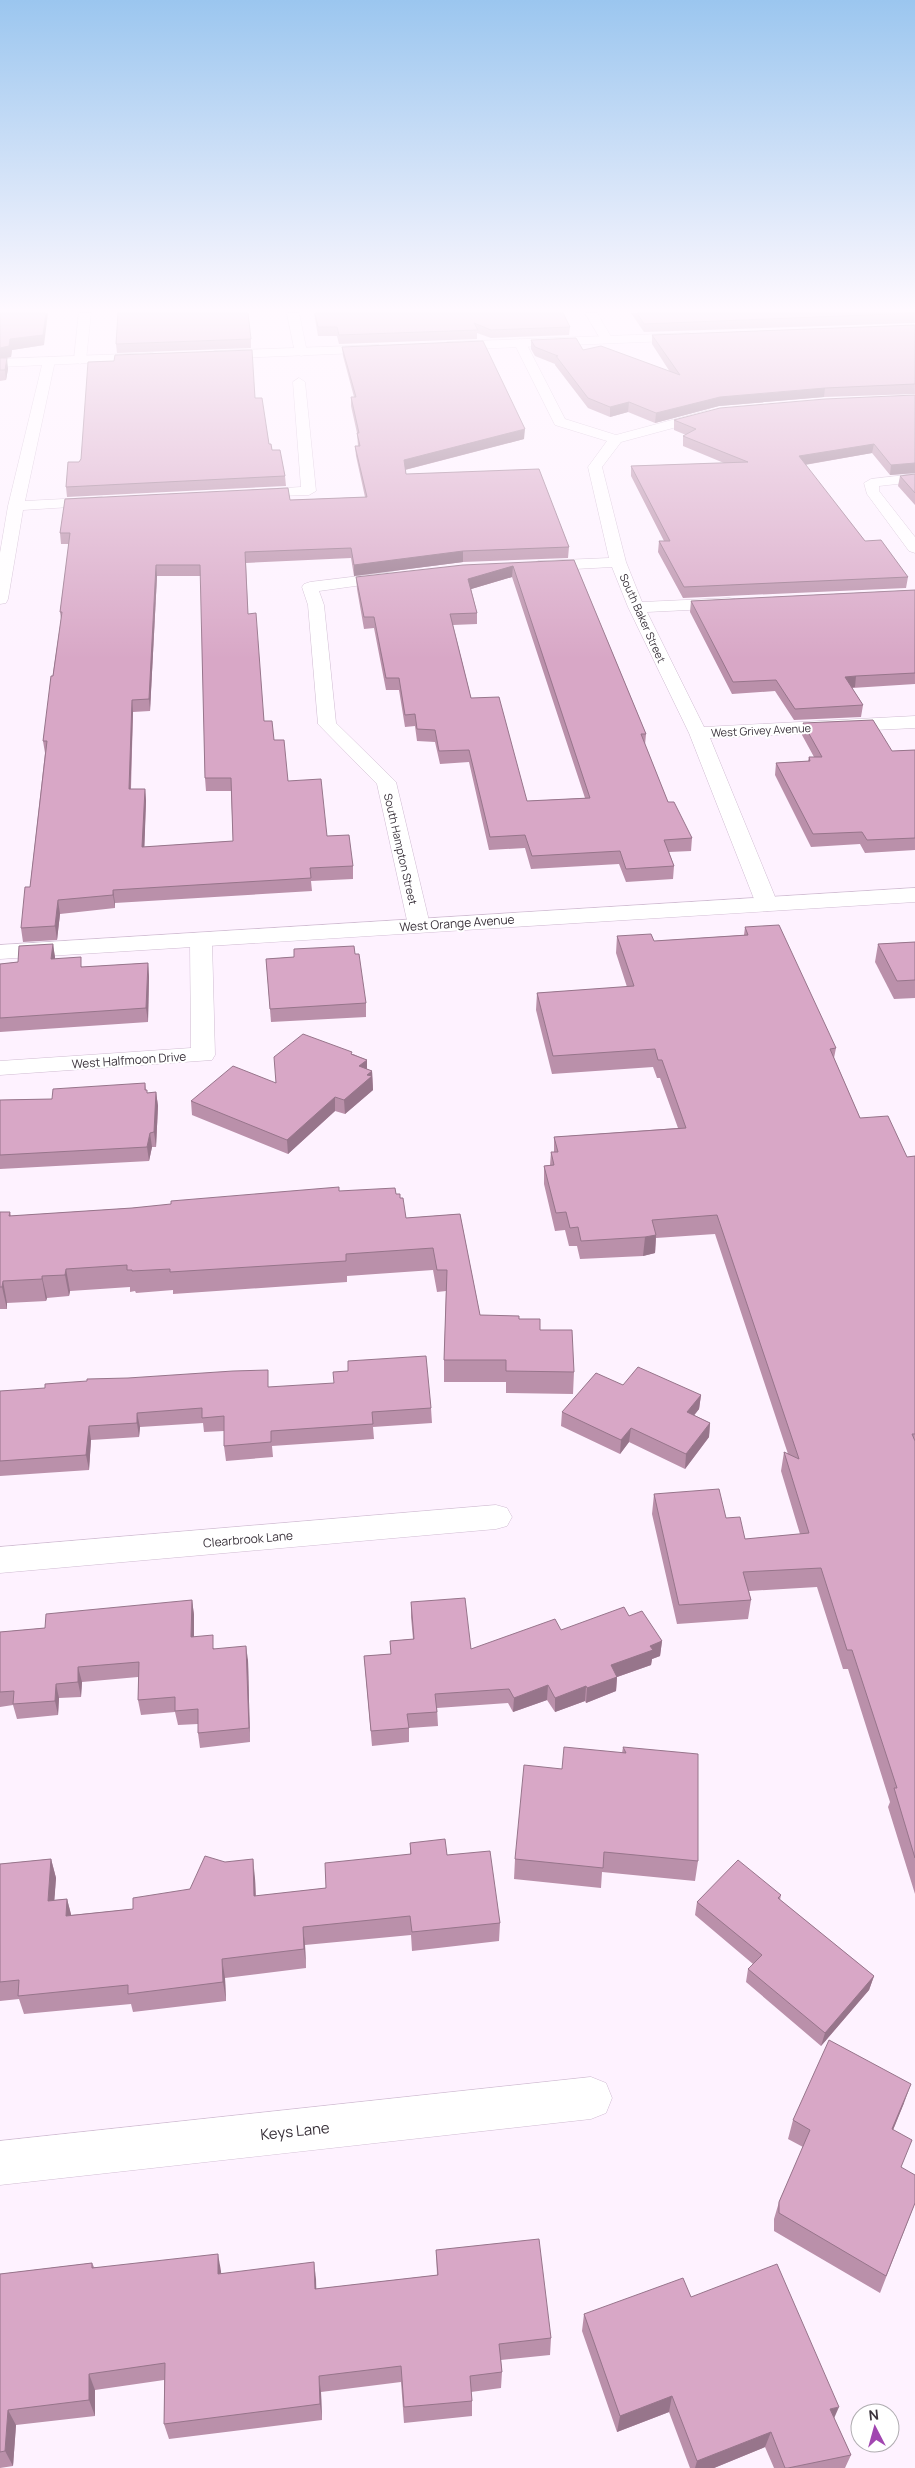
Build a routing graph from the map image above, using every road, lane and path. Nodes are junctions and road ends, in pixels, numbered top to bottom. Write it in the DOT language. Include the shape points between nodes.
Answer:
graph roads {
  1 [pos="34,428"];
  2 [pos="303,428"];
  3 [pos="580,428"];
  4 [pos="657,428"];
  5 [pos="616,439"];
  6 [pos="915,478"];
  7 [pos="240,495"];
  8 [pos="113,501"];
  9 [pos="16,506"];
  10 [pos="915,548"];
  11 [pos="618,562"];
  12 [pos="522,566"];
  13 [pos="406,576"];
  14 [pos="0,599"];
  15 [pos="746,602"];
  16 [pos="636,607"];
  17 [pos="915,722"];
  18 [pos="698,733"];
  19 [pos="915,895"];
  20 [pos="766,904"];
  21 [pos="419,925"];
  22 [pos="201,941"];
  23 [pos="0,952"];
  24 [pos="0,1068"];
  25 [pos="496,1517"];
  26 [pos="0,1560"];
  27 [pos="590,2098"];
  28 [pos="0,2163"];
  1 -- 9 [label="street"];
  2 -- 7 [label="street" via="309,491"];
  3 -- 5 [label="street"];
  4 -- 5 [label="street"];
  5 -- 11 [label="street, South Baker Street" via="595,467"];
  6 -- 10 [label="street" via="871,483 872,491"];
  8 -- 9 [label="street"];
  9 -- 14 [label="street"];
  11 -- 12 [label="street"];
  11 -- 16 [label="street, South Baker Street"];
  13 -- 21 [label="street, South Hampton Street" via="310,587 316,605 327,724 386,782"];
  15 -- 16 [label="street"];
  16 -- 18 [label="street, South Baker Street"];
  17 -- 18 [label="street, West Grivey Avenue"];
  18 -- 20 [label="street, South Baker Street"];
  19 -- 20 [label="street, West Orange Avenue"];
  20 -- 21 [label="street, West Orange Avenue"];
  21 -- 22 [label="street, West Orange Avenue"];
  22 -- 23 [label="street, West Orange Avenue"];
  22 -- 24 [label="street, West Halfmoon Drive" via="203,1055"];
  25 -- 26 [label="street, Clearbrook Lane"];
  27 -- 28 [label="street, Keys Lane"];
}
